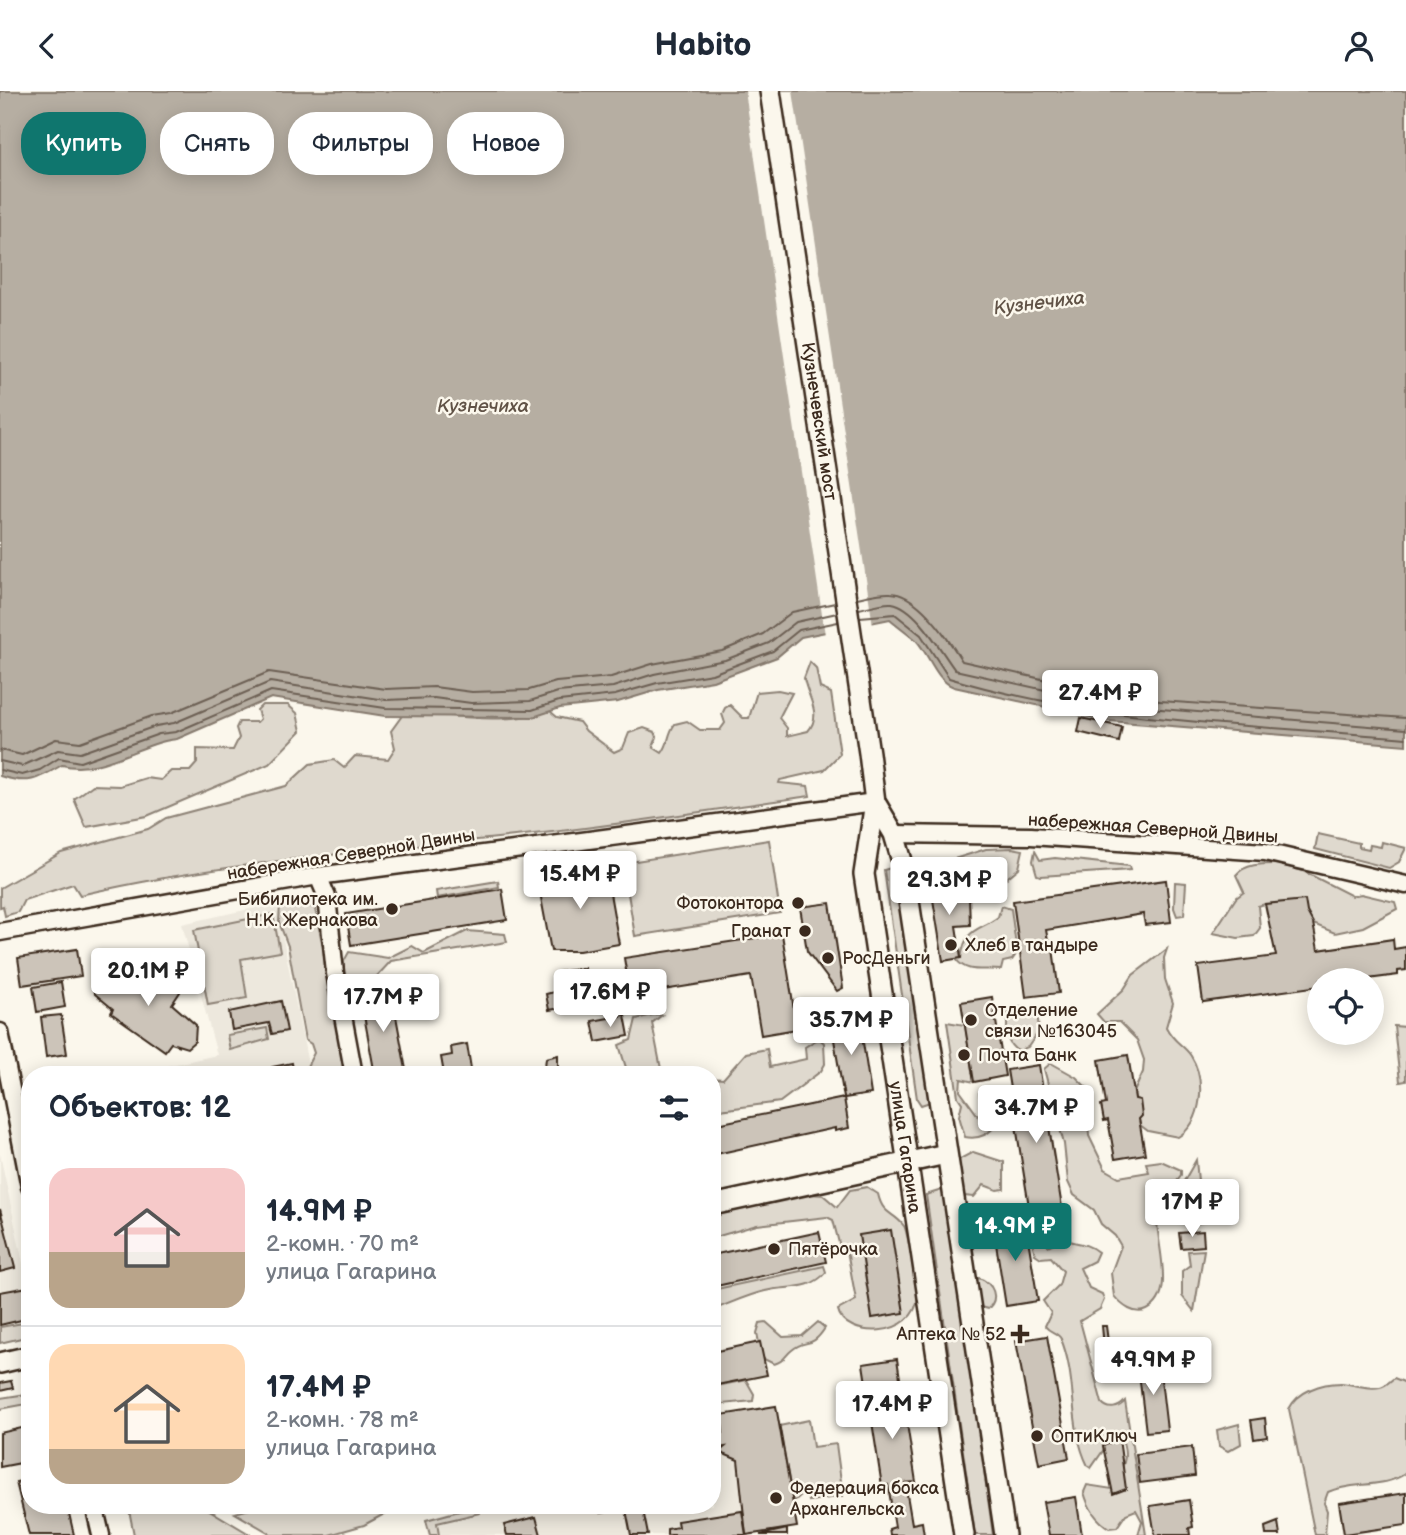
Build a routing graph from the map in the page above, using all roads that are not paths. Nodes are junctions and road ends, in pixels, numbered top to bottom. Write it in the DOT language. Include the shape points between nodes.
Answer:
graph roads {
  1 [pos="771,91"];
  2 [pos="869,753"];
  3 [pos="875,802"];
  4 [pos="894,834"];
  5 [pos="318,876"];
  6 [pos="1406,885"];
  7 [pos="0,932"];
  8 [pos="0,1032"];
  9 [pos="352,1066"];
  10 [pos="21,1140"];
  11 [pos="946,1154"];
  12 [pos="908,1162"];
  13 [pos="721,1203"];
  14 [pos="21,1358"];
  15 [pos="0,1363"];
  16 [pos="96,1514"];
  17 [pos="101,1535"];
  18 [pos="964,1535"];
  19 [pos="1005,1535"];
  1 -- 2 [label="main road, Кузнечевский мост"];
  2 -- 3 [label="main road, улица Гагарина"];
  3 -- 4 [label="main road, улица Гагарина"];
  3 -- 5 [label="street, набережная Северной Двины"];
  3 -- 12 [label="main road, улица Гагарина" via="864,874"];
  4 -- 6 [label="street, набережная Северной Двины" via="1031,836 1265,852"];
  4 -- 11 [label="main road, улица Гагарина" via="904,868"];
  5 -- 7 [label="street, набережная Северной Двины"];
  5 -- 9 [label="street" via="327,897"];
  8 -- 10 [label="street"];
  11 -- 12 [label="main road"];
  11 -- 19 [label="main road, улица Гагарина"];
  12 -- 13 [label="main road"];
  12 -- 18 [label="main road, улица Гагарина"];
  14 -- 15 [label="main road"];
  16 -- 17 [label="street"];
}
